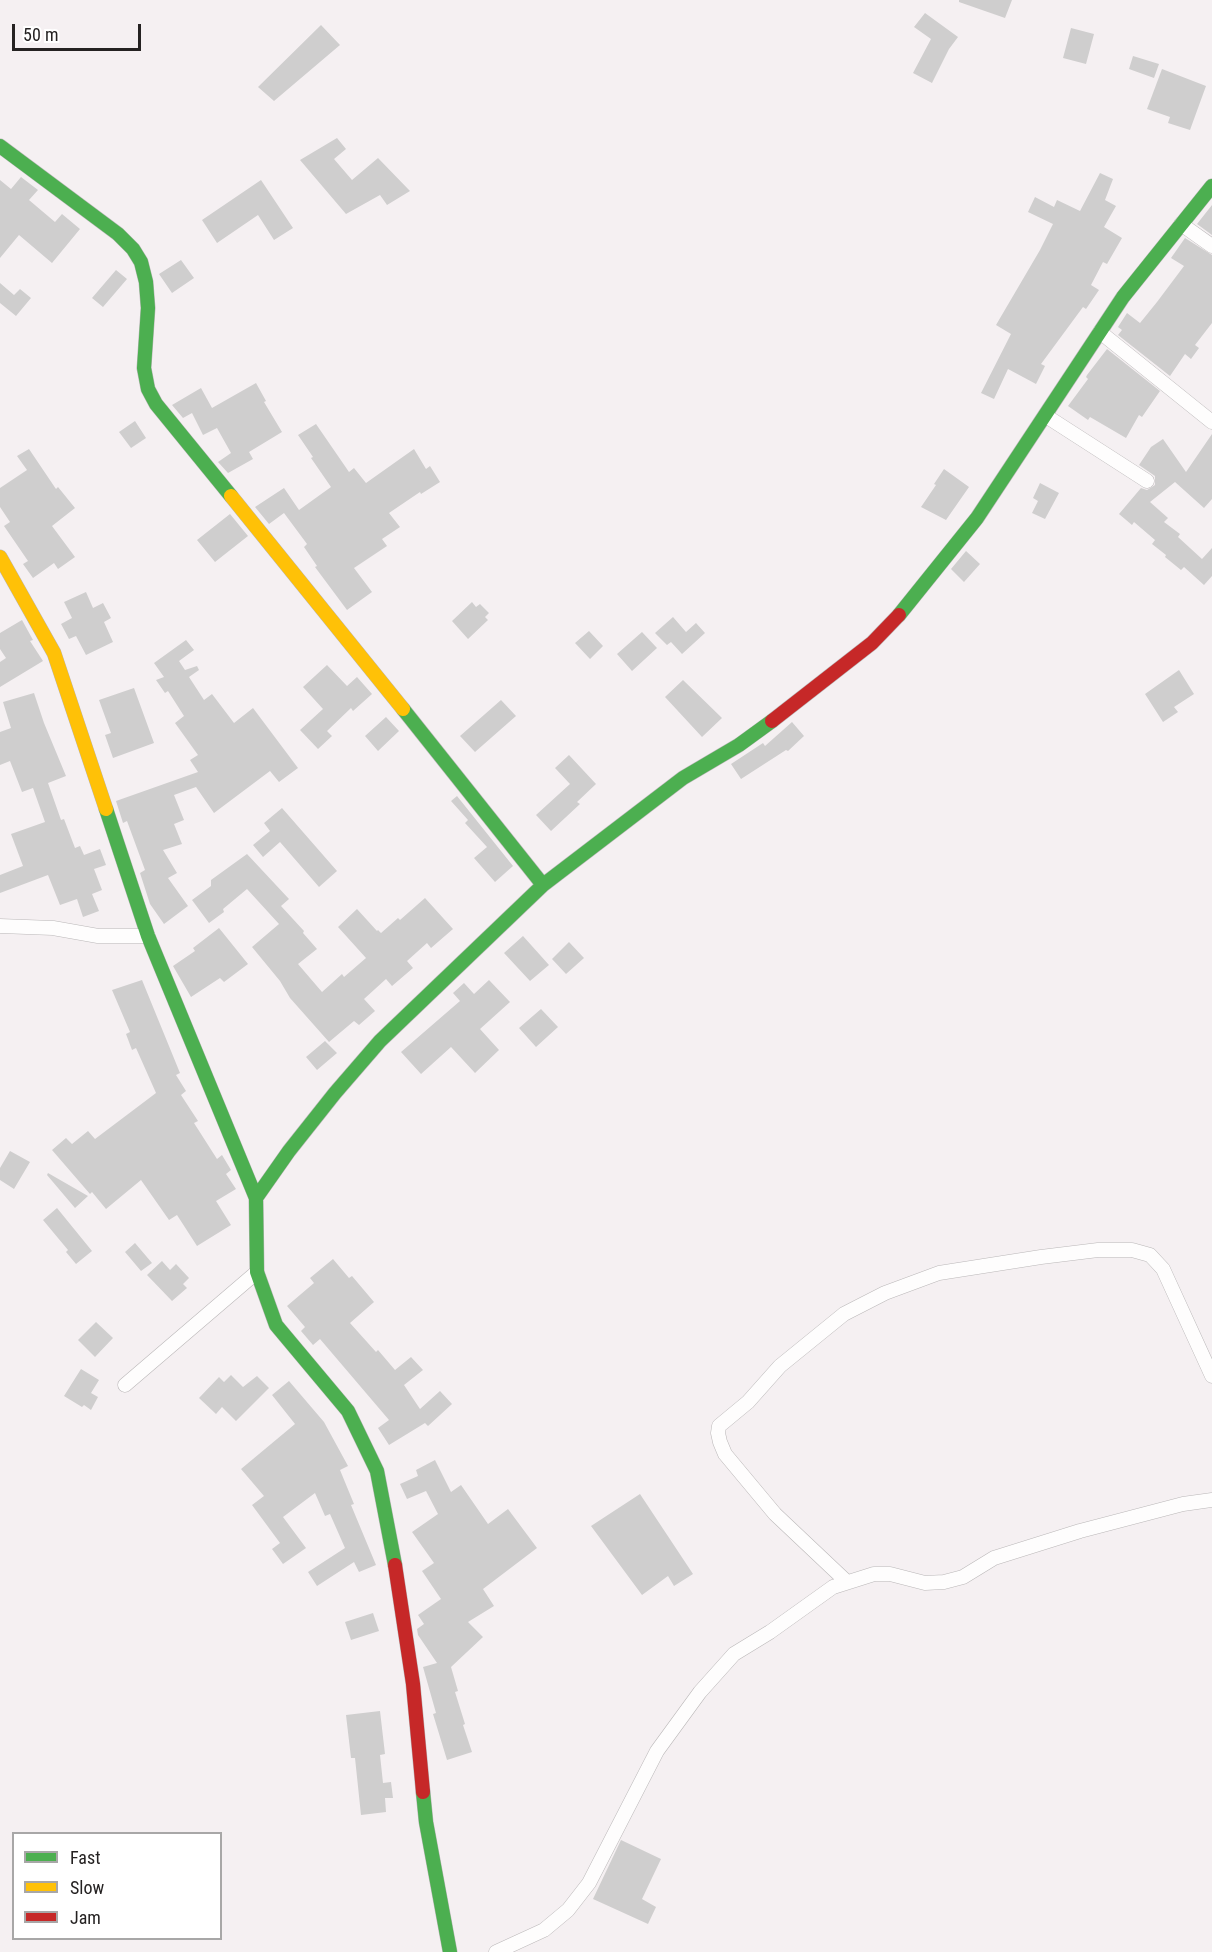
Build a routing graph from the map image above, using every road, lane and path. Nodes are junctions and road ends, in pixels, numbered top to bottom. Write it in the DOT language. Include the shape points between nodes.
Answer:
graph roads {
  1 [pos="0,146"];
  2 [pos="1212,186"];
  3 [pos="1181,224"];
  4 [pos="1212,246"];
  5 [pos="1100,332"];
  6 [pos="1046,416"];
  7 [pos="1212,422"];
  8 [pos="1147,481"];
  9 [pos="0,557"];
  10 [pos="543,885"];
  11 [pos="0,926"];
  12 [pos="148,936"];
  13 [pos="256,1198"];
  14 [pos="257,1272"];
  15 [pos="1212,1376"];
  16 [pos="125,1385"];
  17 [pos="1212,1500"];
  18 [pos="848,1582"];
  19 [pos="450,1952"];
  20 [pos="496,1952"];
  1 -- 10 [label="street" via="133,249 141,261 146,282 144,368 156,404"];
  2 -- 3 [label="street"];
  3 -- 4 [label="street"];
  3 -- 5 [label="street"];
  5 -- 6 [label="street"];
  5 -- 7 [label="street"];
  6 -- 8 [label="street"];
  6 -- 10 [label="street" via="977,518 872,643 793,706 739,745 683,778"];
  9 -- 12 [label="street" via="54,653"];
  10 -- 13 [label="street" via="380,1041 289,1151"];
  11 -- 12 [label="street" via="53,928 98,936"];
  12 -- 13 [label="street"];
  13 -- 14 [label="street"];
  14 -- 16 [label="street"];
  14 -- 19 [label="street" via="276,1325 348,1411 377,1471 413,1684 426,1822"];
  15 -- 18 [label="street" via="1163,1269 1150,1255 1132,1250 1098,1250 939,1273 885,1293 844,1314 780,1366 748,1402 719,1426 718,1432 725,1454 775,1514"];
  17 -- 18 [label="street" via="1080,1531 994,1558 963,1577 944,1582 925,1583 890,1574"];
  18 -- 20 [label="street" via="833,1587 734,1654 700,1692 657,1751 589,1883 568,1910 544,1930"];
}
